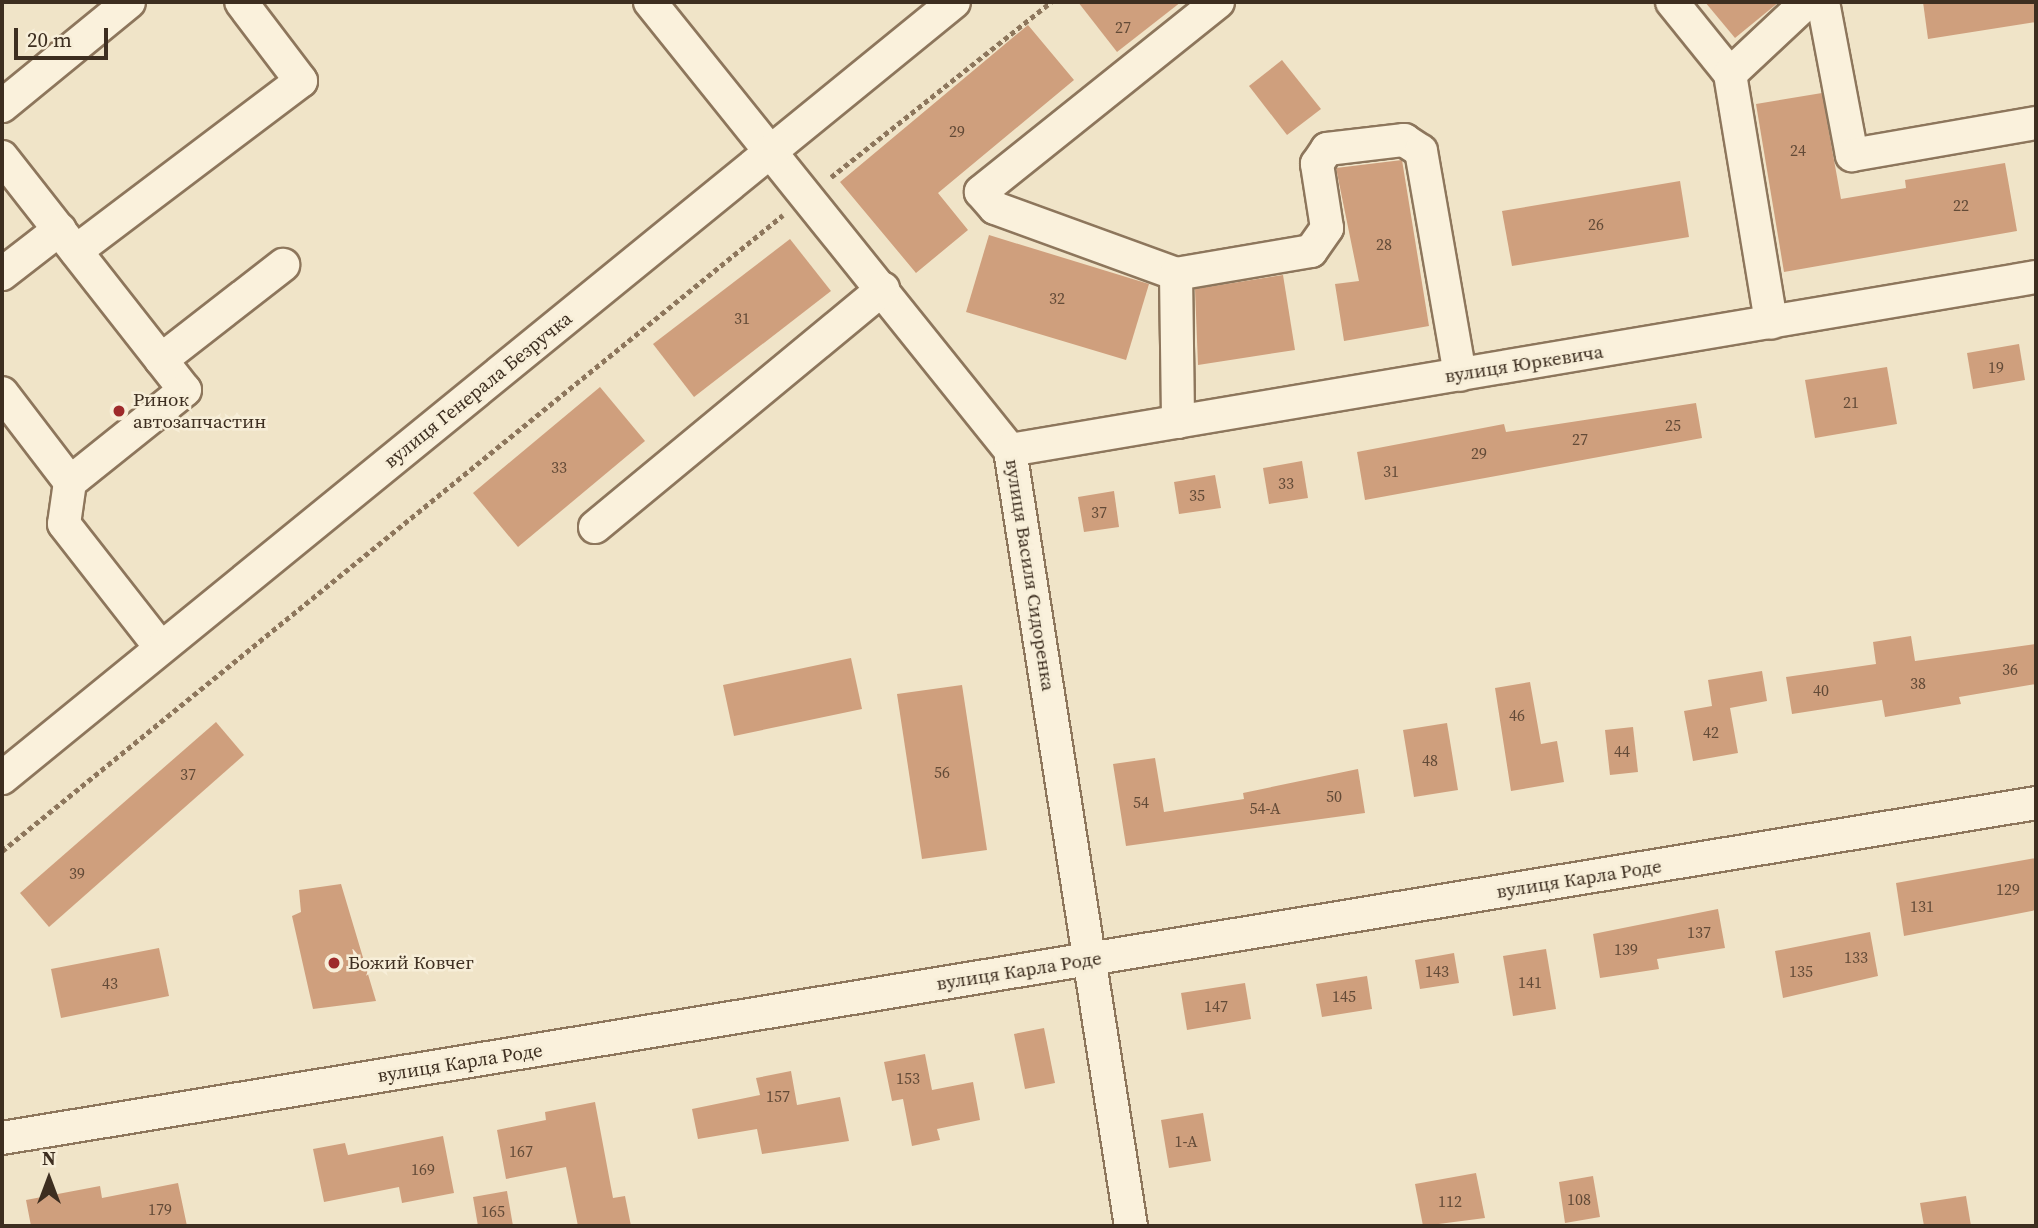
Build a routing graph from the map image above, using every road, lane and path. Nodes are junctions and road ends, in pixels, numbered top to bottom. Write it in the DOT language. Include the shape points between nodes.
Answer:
graph roads {
  1 [pos="129,2"];
  2 [pos="241,2"];
  3 [pos="650,2"];
  4 [pos="954,2"];
  5 [pos="1051,2"];
  6 [pos="1217,2"];
  7 [pos="1672,2"];
  8 [pos="1807,2"];
  9 [pos="1823,2"];
  10 [pos="1730,74"];
  11 [pos="2,106"];
  12 [pos="2036,123"];
  13 [pos="772,150"];
  14 [pos="2,157"];
  15 [pos="808,195"];
  16 [pos="68,240"];
  17 [pos="283,265"];
  18 [pos="2,274"];
  19 [pos="1176,274"];
  20 [pos="2036,277"];
  21 [pos="883,289"];
  22 [pos="1771,323"];
  23 [pos="162,360"];
  24 [pos="1460,375"];
  25 [pos="2,393"];
  26 [pos="1178,422"];
  27 [pos="1010,450"];
  28 [pos="70,482"];
  29 [pos="595,527"];
  30 [pos="162,648"];
  31 [pos="2,778"];
  32 [pos="2036,803"];
  33 [pos="2,851"];
  34 [pos="1089,960"];
  35 [pos="2,1138"];
  36 [pos="1131,1226"];
  1 -- 11 [label="street"];
  2 -- 16 [label="street" via="302,81"];
  3 -- 13 [label="street, вулиця Василя Сидоренка"];
  4 -- 13 [label="street, вулиця Генерала Безручка"];
  5 -- 15 [label="path"];
  6 -- 19 [label="street" via="981,192 995,208"];
  7 -- 10 [label="street"];
  8 -- 10 [label="street"];
  9 -- 12 [label="street" via="1853,155"];
  10 -- 22 [label="street"];
  13 -- 15 [label="street, вулиця Василя Сидоренка"];
  13 -- 30 [label="street, вулиця Генерала Безручка"];
  14 -- 16 [label="street"];
  15 -- 21 [label="street, вулиця Василя Сидоренка"];
  15 -- 33 [label="path"];
  16 -- 18 [label="street"];
  16 -- 23 [label="street"];
  17 -- 23 [label="street"];
  19 -- 24 [label="street" via="1311,251 1327,228 1317,164 1327,149 1404,140 1421,151"];
  19 -- 26 [label="street"];
  20 -- 22 [label="street, вулиця Юркевича"];
  21 -- 27 [label="street, вулиця Василя Сидоренка"];
  21 -- 29 [label="street"];
  22 -- 24 [label="street, вулиця Юркевича"];
  23 -- 28 [label="street" via="185,390"];
  24 -- 26 [label="street, вулиця Юркевича"];
  25 -- 28 [label="street"];
  26 -- 27 [label="street, вулиця Юркевича"];
  27 -- 34 [label="street, вулиця Василя Сидоренка"];
  28 -- 30 [label="street" via="64,524"];
  30 -- 31 [label="street, вулиця Генерала Безручка"];
  32 -- 34 [label="street, вулиця Карла Роде"];
  34 -- 35 [label="street, вулиця Карла Роде"];
  34 -- 36 [label="street, вулиця Василя Сидоренка"];
}
